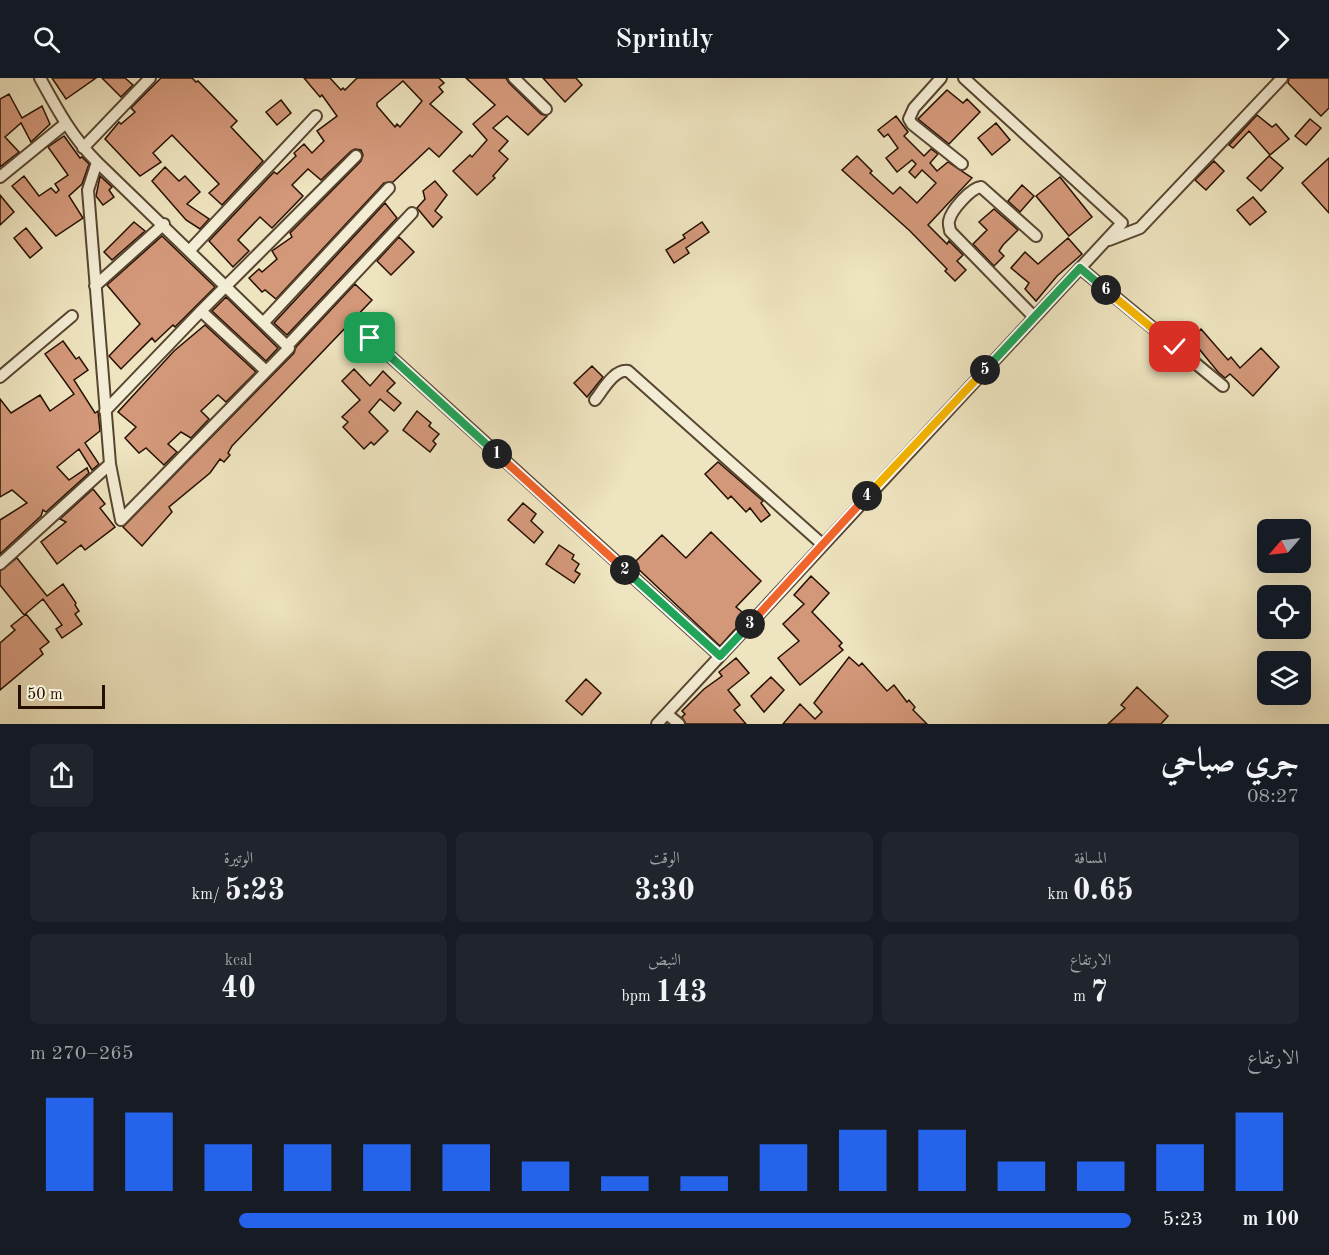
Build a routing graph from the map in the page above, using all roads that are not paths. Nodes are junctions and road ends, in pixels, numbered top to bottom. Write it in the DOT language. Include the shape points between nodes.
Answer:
graph roads {
  1 [pos="40,78"];
  2 [pos="150,78"];
  3 [pos="514,78"];
  4 [pos="942,78"];
  5 [pos="964,78"];
  6 [pos="1282,78"];
  7 [pos="546,110"];
  8 [pos="316,116"];
  9 [pos="65,124"];
  10 [pos="83,148"];
  11 [pos="356,156"];
  12 [pos="97,162"];
  13 [pos="962,164"];
  14 [pos="0,177"];
  15 [pos="389,188"];
  16 [pos="412,213"];
  17 [pos="164,224"];
  18 [pos="1036,236"];
  19 [pos="1105,241"];
  20 [pos="190,250"];
  21 [pos="1080,268"];
  22 [pos="95,286"];
  23 [pos="227,286"];
  24 [pos="201,311"];
  25 [pos="72,316"];
  26 [pos="1034,317"];
  27 [pos="264,322"];
  28 [pos="370,338"];
  29 [pos="287,346"];
  30 [pos="266,371"];
  31 [pos="0,377"];
  32 [pos="1223,386"];
  33 [pos="595,400"];
  34 [pos="105,411"];
  35 [pos="110,464"];
  36 [pos="822,544"];
  37 [pos="0,564"];
  38 [pos="720,656"];
  39 [pos="667,714"];
  40 [pos="657,724"];
  41 [pos="679,724"];
  1 -- 9 [label="street"];
  2 -- 10 [label="street"];
  3 -- 7 [label="street"];
  4 -- 13 [label="street" via="914,108 909,119"];
  5 -- 19 [label="street" via="1122,222"];
  6 -- 19 [label="street" via="1140,228"];
  8 -- 20 [label="street"];
  9 -- 10 [label="street"];
  9 -- 14 [label="street"];
  10 -- 12 [label="street"];
  11 -- 23 [label="street"];
  12 -- 17 [label="street"];
  12 -- 22 [label="street" via="88,190"];
  15 -- 27 [label="street"];
  16 -- 29 [label="street"];
  17 -- 20 [label="street"];
  17 -- 22 [label="street"];
  18 -- 26 [label="street" via="981,187 975,188 948,222 950,231"];
  19 -- 21 [label="street"];
  20 -- 23 [label="street"];
  21 -- 26 [label="street"];
  21 -- 32 [label="street"];
  22 -- 34 [label="street"];
  23 -- 24 [label="street"];
  23 -- 27 [label="street"];
  24 -- 30 [label="street"];
  24 -- 34 [label="street"];
  25 -- 31 [label="street"];
  26 -- 36 [label="street"];
  27 -- 29 [label="street"];
  28 -- 38 [label="street"];
  29 -- 30 [label="street"];
  30 -- 35 [label="street" via="121,520"];
  33 -- 36 [label="street" via="616,374 628,371"];
  34 -- 35 [label="street"];
  35 -- 37 [label="street"];
  36 -- 38 [label="street"];
  38 -- 39 [label="street"];
  39 -- 40 [label="street"];
  39 -- 41 [label="street"];
}
